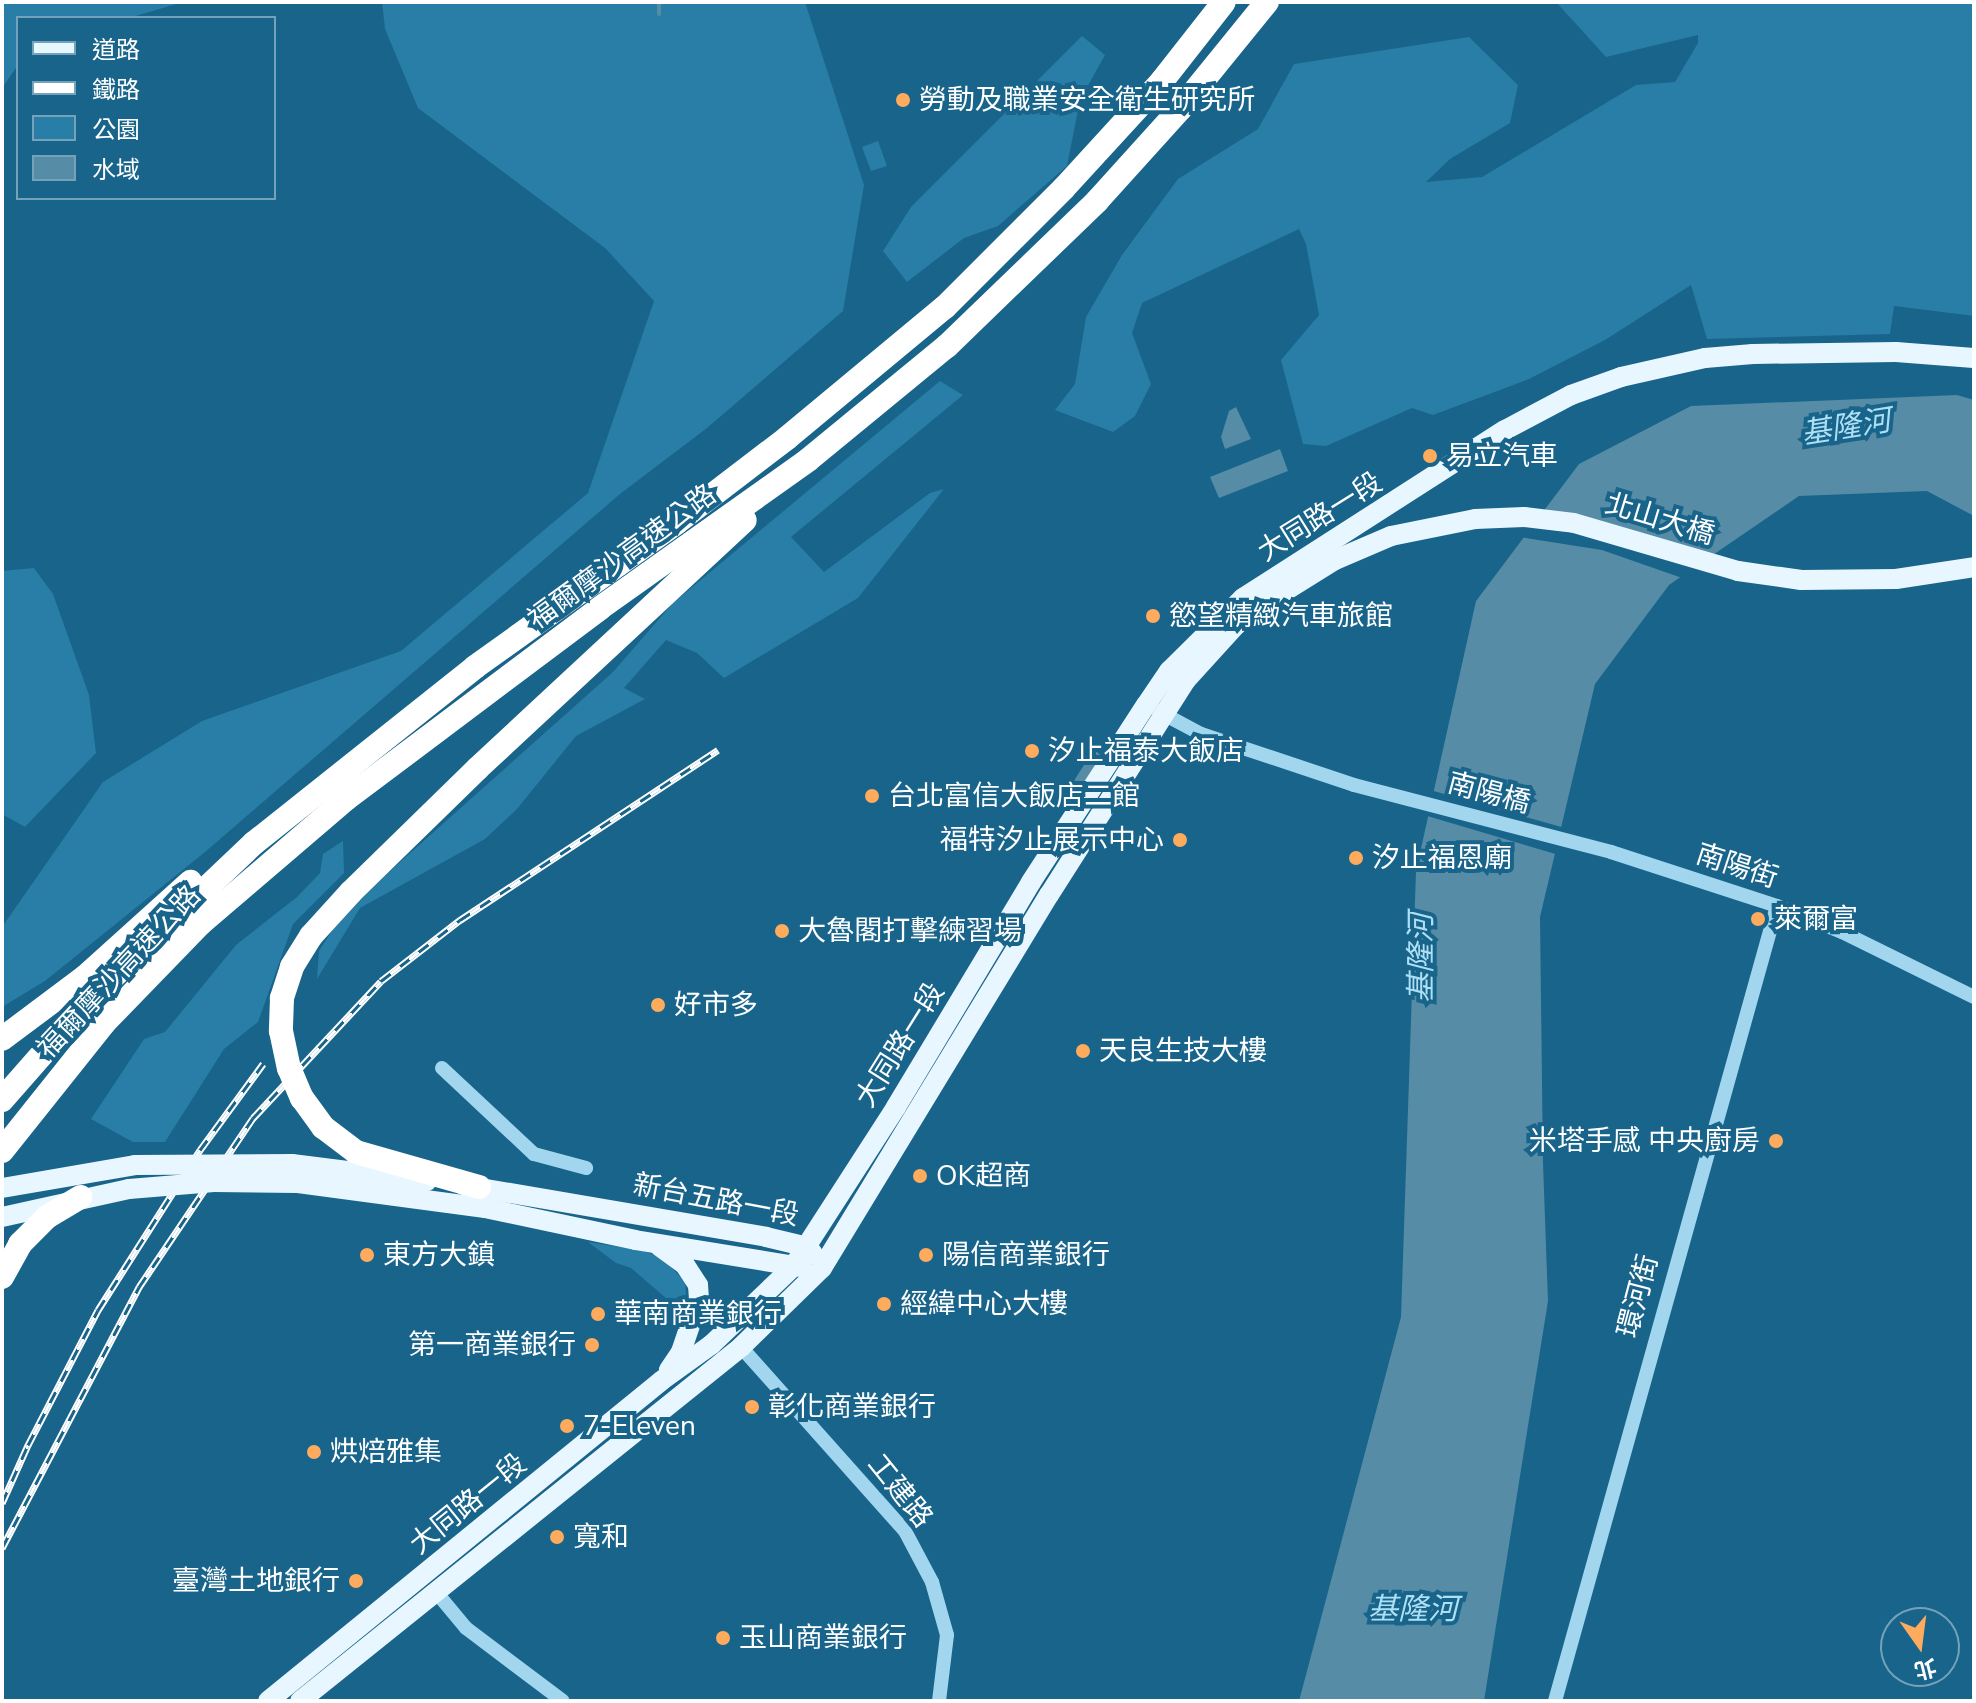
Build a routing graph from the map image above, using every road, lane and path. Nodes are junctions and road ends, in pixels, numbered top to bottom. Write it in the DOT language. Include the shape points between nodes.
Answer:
graph roads {
  1 [pos="1224,2"];
  2 [pos="1267,2"];
  3 [pos="1974,358"];
  4 [pos="808,460"];
  5 [pos="1335,560"];
  6 [pos="1974,567"];
  7 [pos="1146,705"];
  8 [pos="1166,715"];
  9 [pos="254,843"];
  10 [pos="1611,852"];
  11 [pos="1777,906"];
  12 [pos="1974,997"];
  13 [pos="2,1039"];
  14 [pos="442,1068"];
  15 [pos="2,1100"];
  16 [pos="2,1151"];
  17 [pos="586,1168"];
  18 [pos="295,1174"];
  19 [pos="479,1187"];
  20 [pos="2,1188"];
  21 [pos="80,1197"];
  22 [pos="2,1217"];
  23 [pos="656,1243"];
  24 [pos="808,1247"];
  25 [pos="793,1267"];
  26 [pos="822,1268"];
  27 [pos="2,1277"];
  28 [pos="741,1347"];
  29 [pos="661,1381"];
  30 [pos="559,1467"];
  31 [pos="576,1479"];
  32 [pos="436,1592"];
  33 [pos="269,1701"];
  34 [pos="300,1701"];
  35 [pos="563,1701"];
  36 [pos="939,1701"];
  37 [pos="1555,1701"];
  1 -- 9 [label="highway, 福爾摩沙高速公路" via="1064,188 945,307 787,438 475,667"];
  2 -- 4 [label="highway, 福爾摩沙高速公路" via="1097,201 947,346"];
  3 -- 7 [label="main road, 大同路一段" via="1896,352 1729,356 1657,367 1571,395 1505,430 1243,598 1169,671"];
  4 -- 16 [label="highway, 福爾摩沙高速公路" via="346,799 200,924 104,1023"];
  4 -- 19 [label="highway, bridge" via="478,768 311,936 292,967 281,1031 297,1088 323,1127 356,1152"];
  5 -- 6 [label="main road, 北山大橋" via="1432,525 1524,517 1574,523 1769,577 1896,579"];
  5 -- 8 [label="main road, 大同路一段" via="1236,625 1186,680"];
  7 -- 8 [label="street, 南陽橋"];
  7 -- 24 [label="main road, 大同路一段"];
  8 -- 10 [label="street, 南陽橋" via="1201,734 1354,785"];
  8 -- 26 [label="main road, 大同路一段" via="1049,895"];
  9 -- 13 [label="highway" via="194,879 85,977"];
  9 -- 15 [label="highway, 福爾摩沙高速公路" via="97,992"];
  10 -- 11 [label="street, 南陽街"];
  11 -- 12 [label="street, 南陽街"];
  11 -- 37 [label="street, 環河街"];
  14 -- 17 [label="street" via="534,1154"];
  18 -- 19 [label="main road, 新台五路一段"];
  18 -- 20 [label="main road, 新台五路一段, bridge" via="135,1165"];
  18 -- 21 [label="main road, 新台五路一段, bridge"];
  18 -- 23 [label="main road, 新台五路一段"];
  19 -- 24 [label="main road, 新台五路一段"];
  21 -- 22 [label="main road, 新台五路一段"];
  21 -- 27 [label="highway" via="20,1244"];
  23 -- 25 [label="main road, 新台五路一段"];
  23 -- 29 [label="main road" via="685,1265 698,1285 699,1299 681,1352"];
  24 -- 25 [label="main road, 大同路一段"];
  24 -- 26 [label="main road, 新台五路一段"];
  25 -- 26 [label="main road, 新台五路一段"];
  25 -- 29 [label="main road, 大同路一段" via="711,1345"];
  26 -- 28 [label="main road, 大同路一段"];
  28 -- 31 [label="main road, 大同路一段"];
  28 -- 36 [label="street, 工建路" via="905,1531 932,1582 947,1635"];
  29 -- 30 [label="main road, 大同路一段"];
  30 -- 31 [label="street"];
  30 -- 33 [label="main road, 大同路一段"];
  31 -- 32 [label="main road, 大同路一段"];
  32 -- 34 [label="main road, 大同路一段"];
  32 -- 35 [label="street" via="466,1628"];
}
